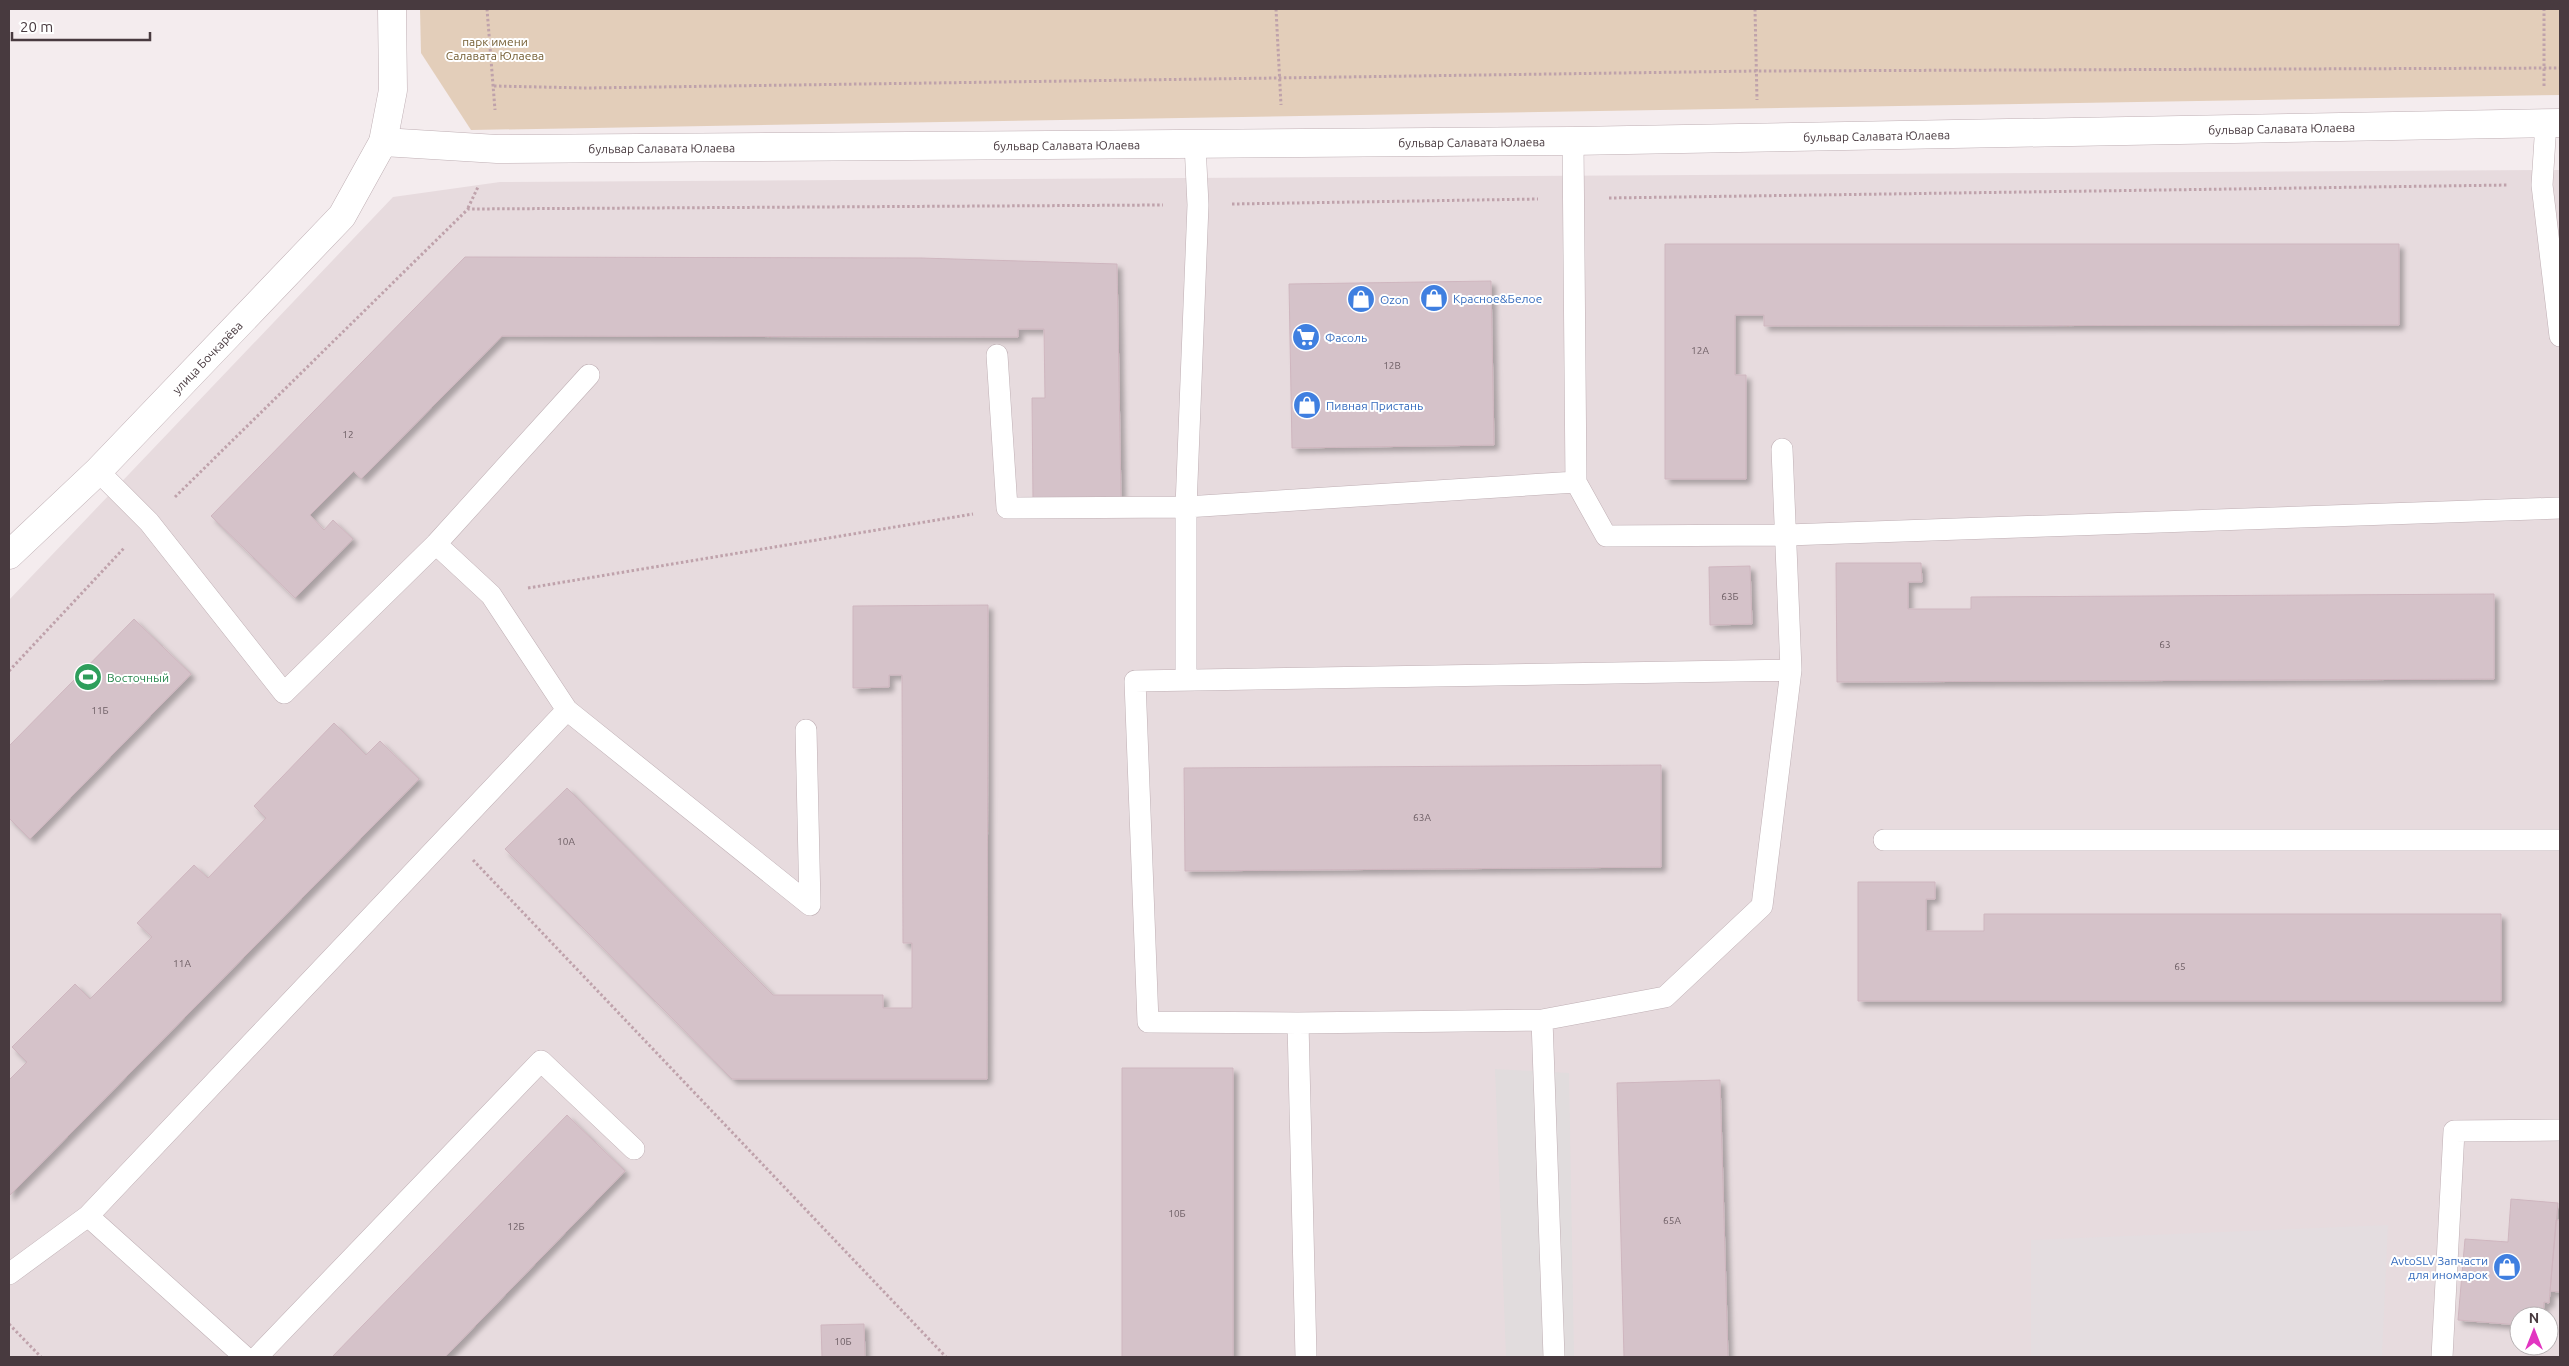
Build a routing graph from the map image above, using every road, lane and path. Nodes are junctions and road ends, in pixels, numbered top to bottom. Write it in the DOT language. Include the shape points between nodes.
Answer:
graph roads {
  1 [pos="392,9"];
  2 [pos="487,9"];
  3 [pos="1276,9"];
  4 [pos="1755,9"];
  5 [pos="2544,9"];
  6 [pos="2543,68"];
  7 [pos="2560,68"];
  8 [pos="1757,71"];
  9 [pos="1279,78"];
  10 [pos="2553,123"];
  11 [pos="1758,138"];
  12 [pos="1573,141"];
  13 [pos="383,142"];
  14 [pos="1284,143"];
  15 [pos="1195,144"];
  16 [pos="2560,336"];
  17 [pos="996,356"];
  18 [pos="589,375"];
  19 [pos="1782,449"];
  20 [pos="98,471"];
  21 [pos="1576,482"];
  22 [pos="1186,507"];
  23 [pos="1007,508"];
  24 [pos="2560,508"];
  25 [pos="1787,535"];
  26 [pos="436,544"];
  27 [pos="11,549"];
  28 [pos="491,595"];
  29 [pos="1791,670"];
  30 [pos="1186,680"];
  31 [pos="567,710"];
  32 [pos="806,730"];
  33 [pos="449,835"];
  34 [pos="1884,840"];
  35 [pos="2560,840"];
  36 [pos="1542,1020"];
  37 [pos="1298,1023"];
  38 [pos="2560,1130"];
  39 [pos="634,1149"];
  40 [pos="88,1216"];
  41 [pos="9,1274"];
  42 [pos="9,1324"];
  43 [pos="40,1357"];
  44 [pos="245,1357"];
  45 [pos="257,1357"];
  46 [pos="946,1357"];
  47 [pos="1306,1357"];
  48 [pos="1554,1357"];
  49 [pos="2442,1357"];
  1 -- 13 [label="street, улица Бочкарёва" via="393,90"];
  2 -- 9 [label="path" via="494,86 587,88"];
  3 -- 9 [label="path"];
  4 -- 8 [label="path"];
  5 -- 6 [label="path"];
  6 -- 7 [label="path"];
  6 -- 8 [label="path"];
  8 -- 9 [label="path"];
  8 -- 11 [label="path"];
  9 -- 14 [label="path"];
  10 -- 11 [label="street, бульвар Салавата Юлаева"];
  10 -- 16 [label="lane" via="2542,185"];
  11 -- 12 [label="street, бульвар Салавата Юлаева"];
  12 -- 14 [label="street, бульвар Салавата Юлаева"];
  12 -- 21 [label="lane"];
  13 -- 15 [label="street, бульвар Салавата Юлаева" via="497,149"];
  13 -- 20 [label="street, улица Бочкарёва" via="342,216"];
  14 -- 15 [label="street, бульвар Салавата Юлаева"];
  15 -- 22 [label="lane" via="1198,205"];
  17 -- 23 [label="lane"];
  18 -- 26 [label="lane"];
  19 -- 25 [label="lane"];
  20 -- 26 [label="lane" via="148,522 284,694"];
  20 -- 27 [label="street, улица Бочкарёва"];
  21 -- 22 [label="lane"];
  21 -- 25 [label="lane" via="1606,536"];
  22 -- 23 [label="lane"];
  22 -- 30 [label="lane"];
  23 -- 28 [label="path"];
  24 -- 25 [label="lane"];
  25 -- 29 [label="lane"];
  26 -- 28 [label="lane"];
  28 -- 31 [label="lane"];
  29 -- 30 [label="lane"];
  29 -- 36 [label="lane" via="1762,906 1665,997"];
  30 -- 37 [label="lane" via="1135,681 1148,1022"];
  31 -- 32 [label="lane" via="810,905"];
  31 -- 33 [label="lane"];
  33 -- 40 [label="lane"];
  33 -- 46 [label="path"];
  34 -- 35 [label="lane"];
  36 -- 37 [label="lane"];
  36 -- 48 [label="lane"];
  37 -- 47 [label="lane"];
  38 -- 49 [label="lane" via="2454,1131"];
  39 -- 45 [label="lane" via="541,1061"];
  40 -- 41 [label="lane"];
  40 -- 44 [label="lane"];
  42 -- 43 [label="path"];
}
